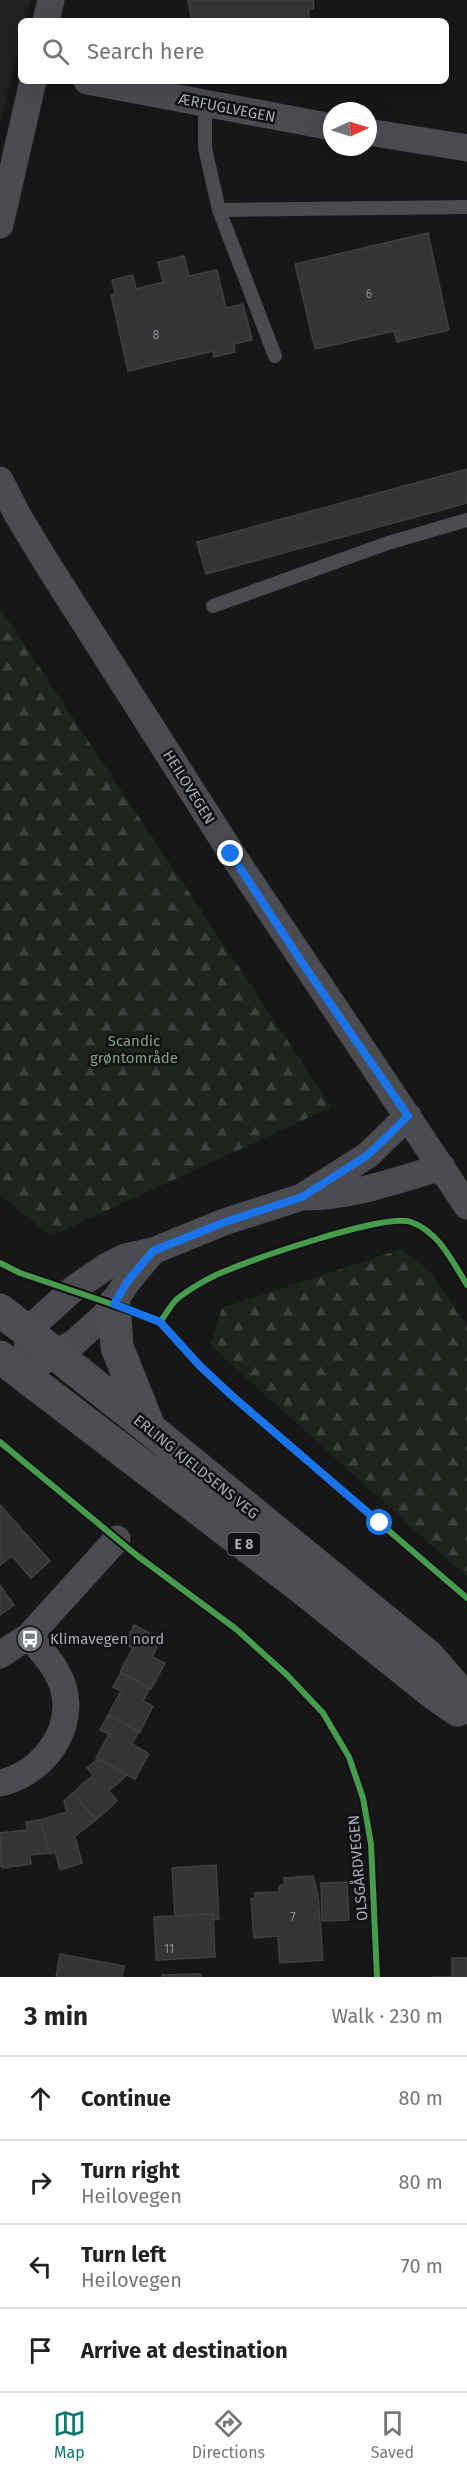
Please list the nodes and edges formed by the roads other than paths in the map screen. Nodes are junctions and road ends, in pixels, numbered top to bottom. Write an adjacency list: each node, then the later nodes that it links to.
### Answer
1 (51, 0): 2 (street)
2 (47, 18)
3 (32, 84): 11 (street)
4 (102, 84): 5 (street, ÆRFUGLVEGEN)
5 (205, 104): 6 (street, ÆRFUGLVEGEN); 10 (lane)
6 (323, 125)
7 (377, 133): 8 (street)
8 (467, 148)
9 (467, 207): 10 (lane)
10 (219, 210): 12 (lane)
11 (0, 225)
12 (274, 356)
13 (0, 480): 16 (street, HEILOVEGEN)
14 (467, 520): 15 (lane)
15 (213, 606)
16 (408, 1116): 17 (street, HEILOVEGEN); 19 (street)
17 (442, 1167): 18 (street, HEILOVEGEN); 19 (street)
18 (463, 1193)
19 (302, 1197): 20 (street)
20 (153, 1251): 21 (street); 23 (street)
21 (114, 1304): 23 (street); 25 (highway, E 8)
22 (0, 1311): 23 (highway, ERLING KJELDSENS VEG / E 8)
23 (42, 1345): 24 (street); 25 (highway, ERLING KJELDSENS VEG / E 8)
24 (10, 1365): 30 (highway, ERLING KJELDSENS VEG / E 8)
25 (150, 1429): 29 (highway, ERLING KJELDSENS VEG / E 8)
26 (117, 1539): 27 (street)
27 (29, 1636): 28 (street); 31 (street)
28 (0, 1655)
29 (467, 1701)
30 (467, 1716)
31 (0, 1783)

